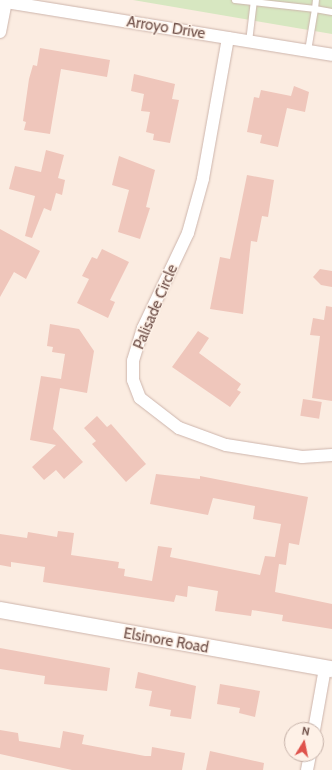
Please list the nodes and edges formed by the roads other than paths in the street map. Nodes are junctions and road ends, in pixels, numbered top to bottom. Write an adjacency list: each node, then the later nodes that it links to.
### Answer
1 (235, 0): 4 (lane)
2 (316, 0): 5 (lane)
3 (3, 1): 7 (street); 8 (street, Arroyo Drive)
4 (254, 2): 5 (lane); 9 (lane)
5 (315, 9): 6 (lane); 10 (lane)
6 (332, 12)
7 (0, 32)
8 (228, 38): 9 (street, Arroyo Drive); 12 (street, Palisade Circle)
9 (248, 42): 10 (street, Arroyo Drive)
10 (308, 51): 11 (street, Arroyo Drive)
11 (332, 55)
12 (332, 455)
13 (0, 610): 14 (street, Elsinore Road)
14 (328, 669): 15 (street)
15 (316, 722)

